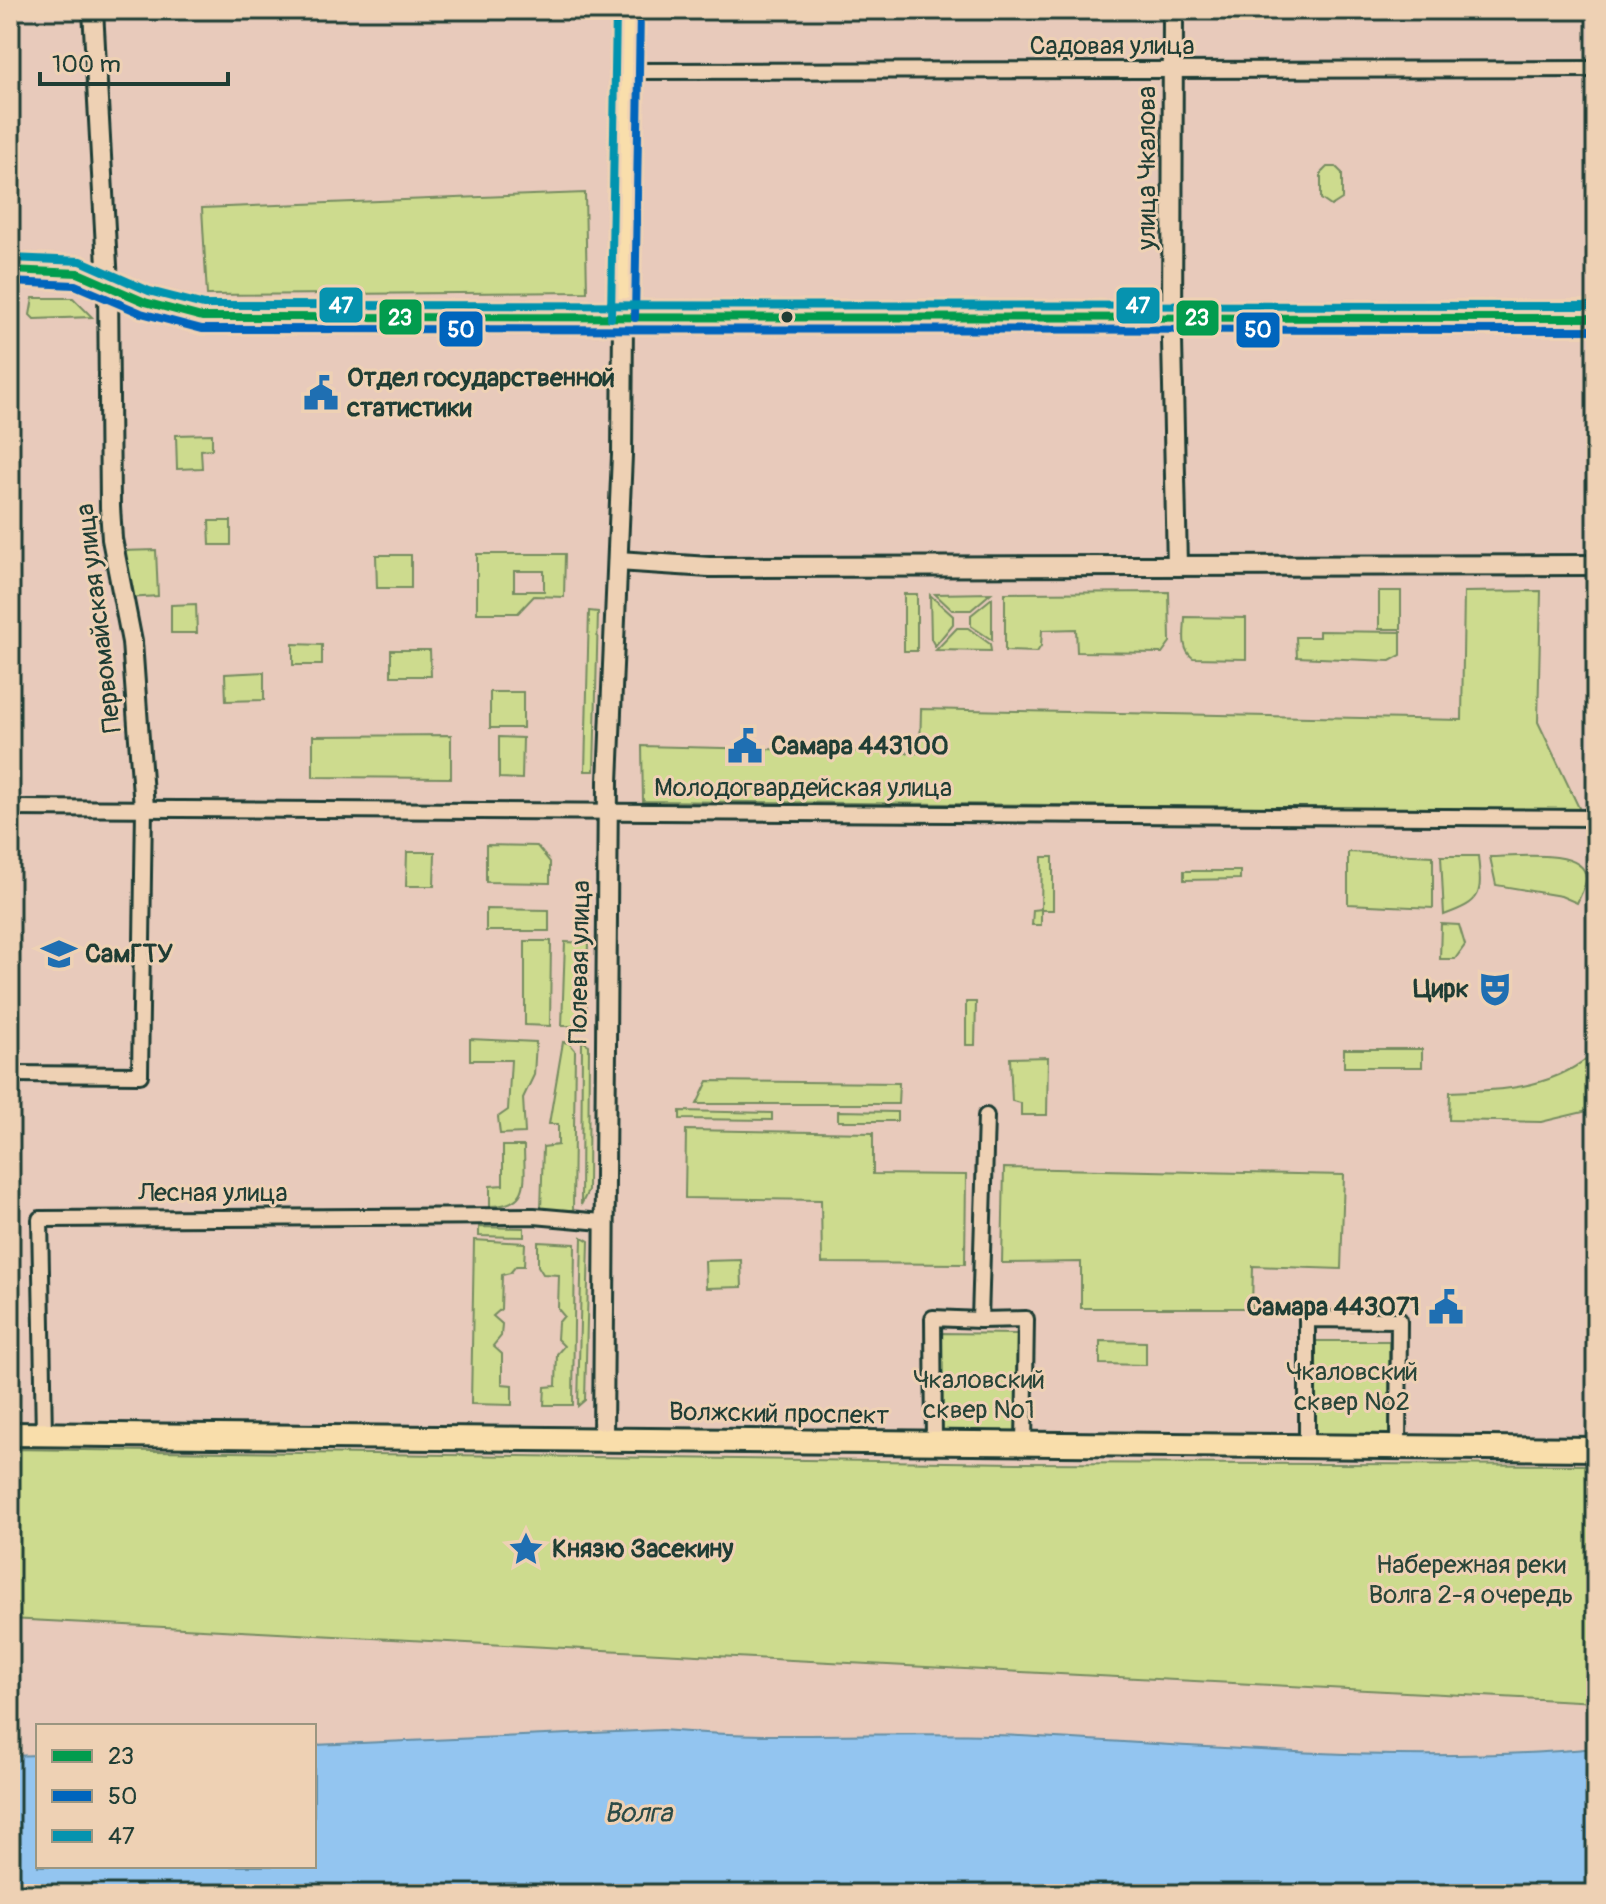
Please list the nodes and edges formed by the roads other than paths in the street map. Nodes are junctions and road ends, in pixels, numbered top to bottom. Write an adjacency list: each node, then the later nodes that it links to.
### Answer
1 (93, 10): 8 (street, Первомайская улица)
2 (628, 10): 6 (main road)
3 (1173, 10): 4 (street, улица Чкалова)
4 (1173, 69): 5 (street, Садовая улица); 6 (street, Садовая улица); 9 (street, улица Чкалова)
5 (1596, 69)
6 (628, 71): 10 (main road)
7 (10, 270): 8 (main road)
8 (108, 284): 10 (main road); 16 (street, Первомайская улица)
9 (1172, 317): 10 (main road); 11 (main road); 14 (street, улица Чкалова)
10 (623, 318): 12 (street, Полевая улица)
11 (1596, 318)
12 (618, 561): 14 (street); 17 (street, Полевая улица)
13 (1596, 565): 14 (street)
14 (1177, 566)
15 (10, 808): 16 (street, Молодогвардейская улица)
16 (144, 808): 17 (street, Молодогвардейская улица); 19 (street, Первомайская улица)
17 (608, 810): 18 (street, Молодогвардейская улица); 21 (street, Полевая улица)
18 (1596, 818)
19 (10, 1074)
20 (986, 1116): 22 (street)
21 (602, 1222): 24 (street, Лесная улица); 25 (street, Полевая улица)
22 (980, 1320): 26 (street); 27 (street)
23 (10, 1434): 24 (main road, Волжский проспект)
24 (44, 1435): 25 (main road, Волжский проспект)
25 (603, 1440): 26 (main road, Волжский проспект)
26 (934, 1443): 27 (main road, Волжский проспект)
27 (1024, 1444): 28 (main road, Волжский проспект)
28 (1307, 1446): 29 (main road, Волжский проспект); 29 (street)
29 (1398, 1448): 30 (main road, Волжский проспект)
30 (1596, 1449)

